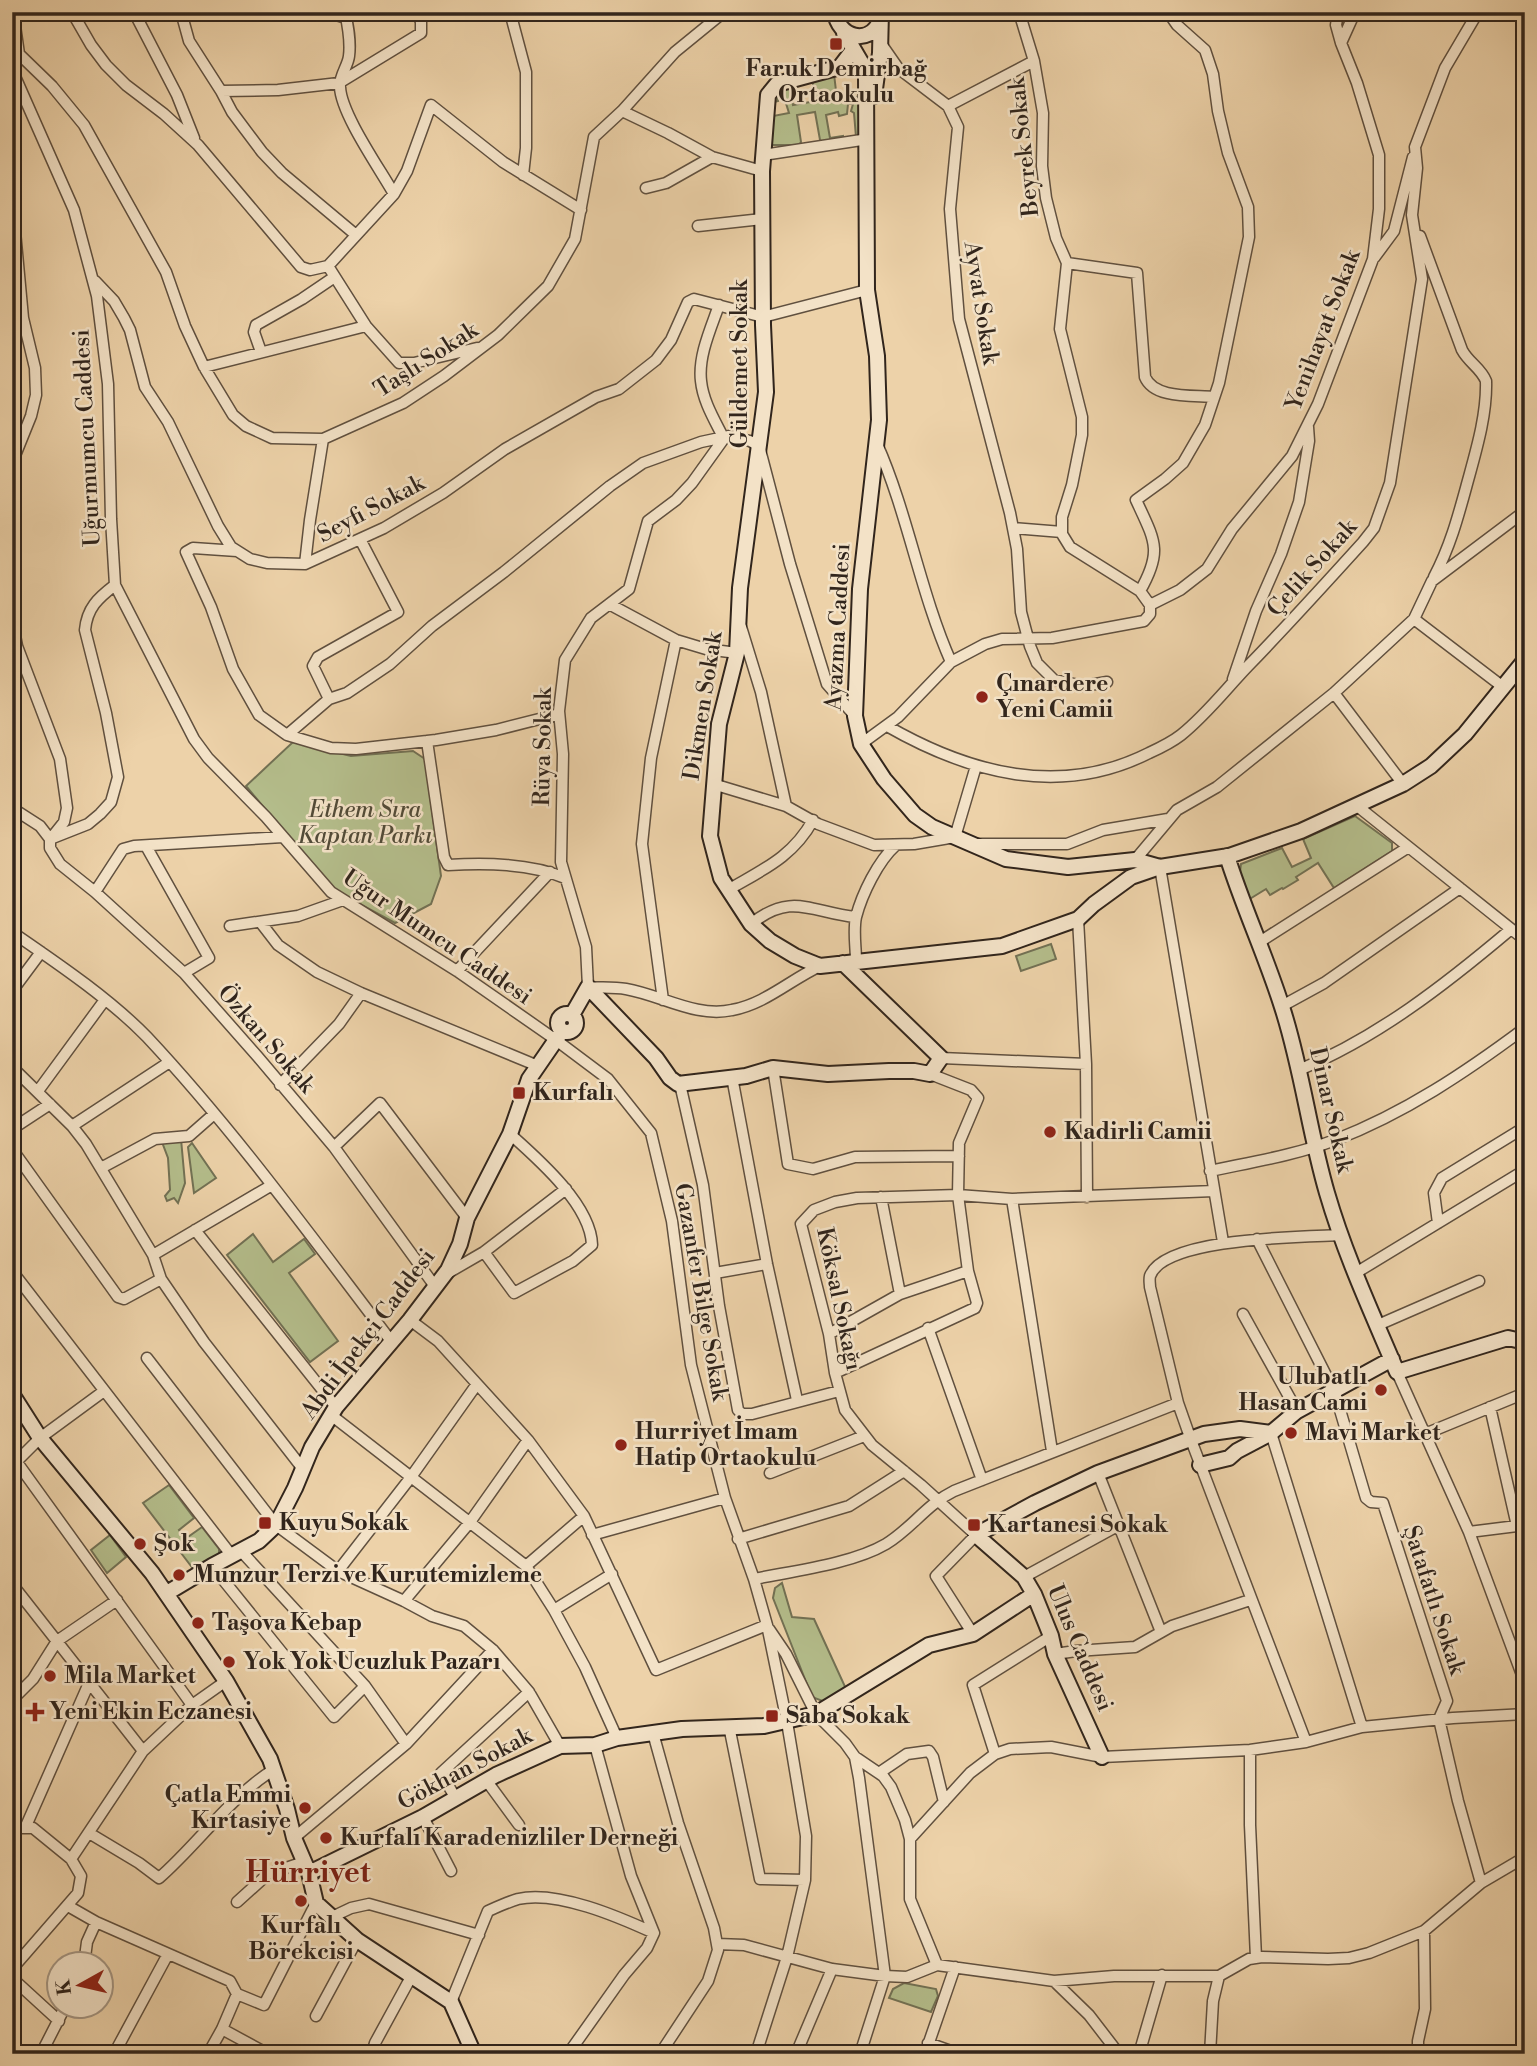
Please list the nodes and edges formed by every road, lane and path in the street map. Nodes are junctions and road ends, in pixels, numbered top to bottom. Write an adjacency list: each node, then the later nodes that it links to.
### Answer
1 (13, 12): 21 (street, Uğurmumcu Caddesi)
2 (72, 12): 29 (street)
3 (134, 12): 29 (street)
4 (181, 12): 25 (street)
5 (327, 12): 15 (street)
6 (415, 12): 24 (street)
7 (510, 12): 34 (street)
8 (724, 12): 27 (street, Taşlı Sokak)
9 (820, 12): 17 (street)
10 (1019, 12): 22 (street, Beyrek Sokak)
11 (1168, 12): 55 (street)
12 (1338, 12): 19 (street, Yenihayat Sokak)
13 (1355, 12): 19 (street)
14 (1478, 12): 30 (street, Çelik Sokak)
15 (345, 15): 24 (street)
16 (881, 16): 17 (street); 18 (street)
17 (839, 23): 20 (street, Ayazma Caddesi)
18 (880, 41): 26 (street); 28 (street)
19 (1341, 43): 43 (street, Yenihayat Sokak)
20 (853, 50): 28 (street, Ayazma Caddesi); 31 (street, Güldemet Sokak)
21 (19, 54): 23 (street, Uğurmumcu Caddesi); 54 (street, Taşlı Sokak)
22 (1034, 61): 26 (street); 44 (street, Beyrek Sokak)
23 (13, 73): 46 (street, Uğurmumcu Caddesi)
24 (339, 83): 25 (street); 36 (street)
25 (221, 91): 42 (street)
26 (948, 106): 63 (street, Ayvat Sokak)
27 (622, 111): 32 (street); 38 (street, Taşlı Sokak)
28 (868, 139): 31 (street); 48 (street, Ayazma Caddesi)
29 (196, 143): 45 (street)
30 (1415, 146): 39 (street, Çelik Sokak); 43 (street)
31 (763, 155): 33 (street, Güldemet Sokak)
32 (712, 157): 33 (street); 35 (street)
33 (762, 171): 40 (street, Güldemet Sokak)
34 (523, 175): 36 (street); 38 (street)
35 (646, 188)
36 (394, 194): 42 (street)
37 (12, 198): 61 (street)
38 (581, 210): 52 (street, Taşlı Sokak)
39 (1412, 215): 68 (street); 82 (street, Çelik Sokak)
40 (762, 219): 41 (street); 50 (street, Güldemet Sokak)
41 (698, 226)
42 (356, 235): 45 (street)
43 (1373, 259): 56 (street, Yenihayat Sokak)
44 (1067, 263): 55 (street); 64 (street, Beyrek Sokak)
45 (328, 266): 47 (street)
46 (92, 278): 66 (street); 69 (street, Uğurmumcu Caddesi)
47 (333, 278): 51 (street); 53 (street)
48 (867, 290): 50 (street); 59 (street, Ayazma Caddesi)
49 (719, 305): 50 (street, Seyfi Sokak); 57 (street); 65 (street, Seyfi Sokak)
50 (763, 317): 60 (street, Güldemet Sokak)
51 (366, 326): 52 (street); 53 (street)
52 (481, 347): 58 (street, Taşlı Sokak)
53 (261, 352): 54 (street)
54 (204, 367): 58 (street, Taşlı Sokak)
55 (1214, 397): 70 (street)
56 (1307, 425): 72 (street, Yenihayat Sokak); 82 (street)
57 (724, 437): 60 (street); 71 (street, Rüya Sokak); 85 (street)
58 (323, 439): 67 (street)
59 (877, 443): 80 (street); 87 (street, Ayazma Caddesi)
60 (760, 446): 75 (street, Dikmen Sokak); 87 (street, Güldemet Sokak)
61 (12, 463)
62 (1525, 511): 68 (street)
63 (1013, 528): 64 (street); 76 (street, Ayvat Sokak)
64 (1062, 532): 70 (street)
65 (360, 539): 67 (street, Seyfi Sokak); 85 (street)
66 (237, 551): 67 (street, Seyfi Sokak); 89 (street)
67 (305, 564)
68 (1432, 581): 73 (street)
69 (115, 585): 100 (street, Uğur Mumcu Caddesi); 101 (street)
70 (1140, 591): 72 (street)
71 (609, 604): 77 (street); 86 (street, Rüya Sokak)
72 (1150, 605): 76 (street, Yenihayat Sokak)
73 (1414, 619): 83 (street); 84 (street)
74 (12, 620): 101 (street)
75 (739, 621): 78 (street, Dikmen Sokak); 96 (street)
76 (1028, 639): 80 (street); 81 (street, Ayvat Sokak)
77 (676, 640): 78 (street); 132 (street)
78 (737, 653): 94 (street, Dikmen Sokak)
79 (1525, 660): 83 (street, Ayazma Caddesi)
80 (951, 662): 88 (street)
81 (1107, 682)
82 (1232, 683): 92 (street, Çelik Sokak)
83 (1503, 687): 93 (street, Ayazma Caddesi)
84 (1334, 692): 93 (street); 98 (street)
85 (329, 699): 89 (street)
86 (559, 714): 90 (street); 110 (street, Rüya Sokak)
87 (855, 716): 91 (street, Ayazma Caddesi)
88 (887, 726): 91 (street); 92 (street, Çelik Sokak)
89 (287, 735): 90 (street)
90 (428, 741): 109 (street)
91 (861, 744): 102 (street, Ayazma Caddesi)
92 (976, 766): 102 (street)
93 (1403, 784): 95 (street, Ayazma Caddesi)
94 (713, 785): 96 (street); 112 (street, Dikmen Sokak)
95 (1356, 805): 105 (street); 106 (street, Ayazma Caddesi)
96 (786, 806): 99 (street)
97 (12, 808): 101 (street, Özkan Sokak)
98 (1168, 819): 102 (street); 107 (street)
99 (813, 820): 103 (street); 112 (street)
100 (283, 837): 104 (street); 114 (street, Uğur Mumcu Caddesi)
101 (50, 839): 113 (street, Özkan Sokak)
102 (962, 840): 103 (street); 107 (street, Ayazma Caddesi)
103 (896, 845): 115 (street)
104 (146, 846): 113 (street); 128 (street)
105 (1407, 848): 111 (street); 123 (street)
106 (1227, 856): 108 (street, Ayazma Caddesi); 123 (street, Dinar Sokak)
107 (1135, 860): 108 (street, Ayazma Caddesi)
108 (1160, 867): 116 (street); 161 (street)
109 (550, 872): 110 (street); 127 (street)
110 (565, 878): 129 (street, Rüya Sokak)
111 (1460, 888): 120 (street); 134 (street)
112 (727, 890): 118 (street, Dikmen Sokak)
113 (95, 892): 128 (street, Özkan Sokak)
114 (343, 900): 117 (street); 127 (street, Uğur Mumcu Caddesi)
115 (856, 917): 118 (street); 125 (street)
116 (1078, 919): 125 (street); 139 (street)
117 (261, 923): 119 (street); 131 (street)
118 (751, 924): 126 (street, Dikmen Sokak)
119 (230, 926)
120 (1510, 930): 122 (street); 143 (street)
121 (12, 932): 124 (street)
122 (1525, 940)
123 (1258, 943): 134 (street, Dinar Sokak)
124 (41, 952): 130 (street); 133 (street)
125 (849, 962): 126 (street); 137 (street)
126 (820, 966): 132 (street)
127 (457, 971): 136 (street, Uğur Mumcu Caddesi)
128 (184, 972): 147 (street, Özkan Sokak)
129 (588, 987): 132 (street); 136 (street, Abdi İpekçi Caddesi); 146 (street)
130 (12, 990)
131 (361, 993): 140 (street); 147 (street)
132 (663, 999)
133 (104, 1001): 138 (street); 148 (street)
134 (1282, 1006): 143 (street, Dinar Sokak)
135 (1525, 1028): 155 (street)
136 (559, 1035): 140 (street, Abdi İpekçi Caddesi); 222 (street, Gazanfer Bilge Sokak)
137 (941, 1058): 139 (street); 144 (street)
138 (168, 1063): 150 (street); 151 (street)
139 (1086, 1064): 167 (street)
140 (538, 1066): 154 (street, Abdi İpekçi Caddesi)
141 (12, 1067): 148 (street)
142 (773, 1068): 144 (street); 145 (street); 158 (street)
143 (1299, 1070): 155 (street, Dinar Sokak)
144 (930, 1074): 158 (street)
145 (732, 1077): 146 (street); 177 (street)
146 (680, 1084): 180 (street)
147 (281, 1085): 156 (street, Özkan Sokak)
148 (38, 1091): 149 (street)
149 (50, 1104): 151 (street); 153 (street)
150 (214, 1114): 159 (street); 162 (street)
151 (72, 1126): 159 (street)
152 (1525, 1127): 170 (street)
153 (12, 1129)
154 (510, 1134): 163 (street); 169 (street, Abdi İpekçi Caddesi)
155 (1316, 1146): 161 (street); 172 (street, Dinar Sokak)
156 (334, 1147): 169 (street); 183 (street, Özkan Sokak)
157 (12, 1149): 182 (street)
158 (959, 1156): 165 (street)
159 (101, 1168): 176 (street)
160 (1525, 1170): 170 (street)
161 (1210, 1171): 164 (street)
162 (272, 1185): 171 (street); 191 (street)
163 (566, 1189): 175 (street); 175 (street)
164 (1214, 1191): 167 (street, Köksal Sokağı); 174 (street)
165 (958, 1195): 166 (street, Köksal Sokağı); 168 (street, Köksal Sokağı); 179 (street)
166 (881, 1197): 185 (street); 190 (street, Köksal Sokağı)
167 (1087, 1197): 168 (street, Köksal Sokağı)
168 (1012, 1199): 213 (street)
169 (467, 1217): 183 (street, Abdi İpekçi Caddesi)
170 (1438, 1223): 181 (street)
171 (195, 1230): 176 (street); 205 (street)
172 (1341, 1235): 173 (street); 181 (street, Dinar Sokak)
173 (1257, 1239): 174 (street); 199 (street)
174 (1223, 1242): 203 (street)
175 (484, 1252): 183 (street)
176 (153, 1255): 182 (street)
177 (767, 1264): 180 (street); 202 (street)
178 (12, 1271): 197 (street)
179 (968, 1271): 185 (street); 189 (street)
180 (715, 1273): 202 (street)
181 (1354, 1274): 188 (street, Dinar Sokak)
182 (161, 1279): 216 (street)
183 (438, 1280): 187 (street, Abdi İpekçi Caddesi)
184 (1479, 1281): 188 (street)
185 (900, 1294): 190 (street)
186 (1244, 1314): 206 (street)
187 (410, 1320): 191 (street, Abdi İpekçi Caddesi); 196 (street)
188 (1378, 1325): 194 (street, Dinar Sokak)
189 (928, 1328): 195 (street); 221 (street)
190 (829, 1334): 195 (street, Köksal Sokağı)
191 (391, 1341): 205 (street, Abdi İpekçi Caddesi)
192 (1525, 1342): 194 (street)
193 (147, 1358): 226 (street)
194 (1394, 1366): 199 (street); 208 (street)
195 (835, 1373): 198 (street, Köksal Sokağı)
196 (477, 1384): 211 (street); 220 (street)
197 (104, 1391): 210 (street); 233 (street)
198 (839, 1391): 202 (street); 209 (street, Köksal Sokağı)
199 (1335, 1392): 206 (street); 263 (street, Şatafatlı Sokak)
200 (1525, 1393): 204 (street)
201 (12, 1394): 210 (street)
202 (797, 1400)
203 (1178, 1403): 212 (street); 213 (street)
204 (1490, 1407): 208 (street); 228 (street)
205 (333, 1411): 216 (street, Abdi İpekçi Caddesi); 220 (street)
206 (1297, 1411): 207 (street)
207 (1271, 1433): 212 (street); 215 (street); 266 (street)
208 (1425, 1434): 229 (street)
209 (864, 1436): 217 (street, Köksal Sokağı); 218 (street)
210 (40, 1438): 214 (street); 241 (street)
211 (528, 1440): 224 (street); 225 (street)
212 (1191, 1440): 215 (street); 219 (street)
213 (1052, 1451): 221 (street)
214 (14, 1463): 243 (street)
215 (1200, 1465): 244 (street)
216 (303, 1469): 226 (street, Abdi İpekçi Caddesi)
217 (904, 1471): 223 (street, Köksal Sokağı); 232 (street)
218 (769, 1473)
219 (1098, 1473): 227 (street); 231 (street)
220 (411, 1477): 225 (street); 236 (street)
221 (982, 1480): 223 (street)
222 (725, 1498): 230 (street); 232 (street, Gazanfer Bilge Sokak)
223 (937, 1499): 231 (street, Köksal Sokağı); 239 (street)
224 (584, 1516): 230 (street); 235 (street)
225 (470, 1522): 235 (street); 245 (street)
226 (276, 1525): 233 (street, Abdi İpekçi Caddesi); 236 (street)
227 (1119, 1525): 238 (street); 248 (street)
228 (1521, 1525): 229 (street)
229 (1469, 1532): 256 (street)
230 (592, 1535): 237 (street)
231 (976, 1535): 238 (street, Ulus Caddesi); 249 (street)
232 (738, 1539): 239 (street, Gazanfer Bilge Sokak)
233 (237, 1554): 234 (street, Abdi İpekçi Caddesi); 257 (street)
234 (212, 1566): 241 (street, Abdi İpekçi Caddesi); 257 (street)
235 (526, 1566): 246 (street)
236 (338, 1571): 245 (street)
237 (612, 1574): 246 (street); 247 (street)
238 (1024, 1577): 242 (street, Ulus Caddesi)
239 (754, 1579): 247 (street, Gazanfer Bilge Sokak)
240 (12, 1584): 251 (street)
241 (167, 1593): 254 (street)
242 (1034, 1594): 249 (street, Gökhan Sokak); 250 (street, Ulus Caddesi)
243 (117, 1600): 251 (street); 260 (street)
244 (1250, 1600): 248 (street); 269 (street)
245 (404, 1601): 252 (street)
246 (554, 1610): 268 (street)
247 (767, 1625): 261 (street); 264 (street)
248 (1161, 1632): 253 (street)
249 (972, 1634): 261 (street, Gökhan Sokak)
250 (1051, 1636): 253 (street, Ulus Caddesi); 275 (street)
251 (57, 1641): 255 (street); 259 (street)
252 (493, 1650): 258 (street); 270 (street)
253 (1055, 1654): 276 (street, Ulus Caddesi)
254 (226, 1681): 260 (street); 278 (street)
255 (89, 1683): 274 (street); 285 (street)
256 (1525, 1683)
257 (365, 1686): 270 (street)
258 (530, 1692): 272 (street); 281 (street)
259 (12, 1700)
260 (192, 1704): 274 (street)
261 (816, 1714): 264 (street, Gökhan Sokak); 277 (street)
262 (1525, 1714): 263 (street)
263 (1438, 1719): 266 (street); 295 (street, Şatafatlı Sokak)
264 (787, 1722): 265 (street, Gökhan Sokak); 294 (street)
265 (729, 1726): 267 (street, Gökhan Sokak); 294 (street)
266 (1362, 1727): 269 (street)
267 (653, 1734): 268 (street, Gökhan Sokak); 305 (street)
268 (617, 1738): 271 (street, Gökhan Sokak)
269 (1306, 1742): 273 (street)
270 (407, 1744): 288 (street)
271 (596, 1745): 272 (street, Gökhan Sokak); 302 (street)
272 (560, 1746): 280 (street, Gökhan Sokak)
273 (1250, 1750): 276 (street); 309 (street)
274 (143, 1752): 287 (street)
275 (995, 1754): 276 (street); 282 (street)
276 (1102, 1756)
277 (855, 1757): 279 (street); 315 (street)
278 (273, 1770): 287 (street); 288 (street)
279 (879, 1773): 282 (street); 289 (street)
280 (486, 1780): 281 (street, Gökhan Sokak); 284 (street)
281 (455, 1797): 283 (street, Gökhan Sokak)
282 (944, 1802): 289 (street)
283 (423, 1817): 292 (street, Gökhan Sokak); 293 (street)
284 (519, 1825)
285 (26, 1826): 286 (street); 291 (street)
286 (12, 1828)
287 (89, 1833): 291 (street)
288 (294, 1838): 292 (street)
289 (910, 1839): 310 (street)
290 (1525, 1857): 295 (street)
291 (71, 1859): 298 (street)
292 (306, 1867): 296 (street); 297 (street)
293 (451, 1871)
294 (805, 1880): 308 (street)
295 (1481, 1883): 301 (street)
296 (237, 1902)
297 (316, 1903): 299 (street); 320 (street)
298 (68, 1906): 300 (street); 312 (street)
299 (332, 1917): 303 (street); 304 (street)
300 (96, 1922): 306 (street); 307 (street)
301 (1424, 1931): 309 (street); 343 (street)
302 (654, 1933): 303 (street); 333 (street)
303 (479, 1935): 321 (street)
304 (357, 1940): 317 (street); 323 (street)
305 (717, 1944): 308 (street); 334 (street)
306 (86, 1951)
307 (168, 1954): 320 (street); 328 (street)
308 (787, 1957): 313 (street); 335 (street)
309 (1256, 1958): 316 (street)
310 (937, 1965): 311 (street); 315 (street)
311 (955, 1967): 319 (street); 326 (street)
312 (12, 1969)
313 (832, 1969): 315 (street); 336 (street)
314 (1162, 1975): 316 (street); 319 (street); 341 (street)
315 (885, 1976): 337 (street)
316 (1219, 1976): 342 (street)
317 (411, 1977): 321 (street); 331 (street)
318 (12, 1978): 322 (street)
319 (1054, 1981): 340 (street)
320 (237, 1994): 325 (street)
321 (451, 2002): 332 (street)
322 (46, 2010)
323 (316, 2017)
324 (58, 2021): 327 (street)
325 (222, 2029): 329 (street); 330 (street)
326 (928, 2043): 338 (street); 339 (street)
327 (41, 2054)
328 (114, 2054)
329 (208, 2054)
330 (268, 2054)
331 (372, 2054)
332 (474, 2054)
333 (568, 2054)
334 (660, 2054)
335 (756, 2054)
336 (796, 2054)
337 (860, 2054)
338 (925, 2054)
339 (959, 2054)
340 (1119, 2054)
341 (1139, 2054)
342 (1210, 2054)
343 (1418, 2054)

